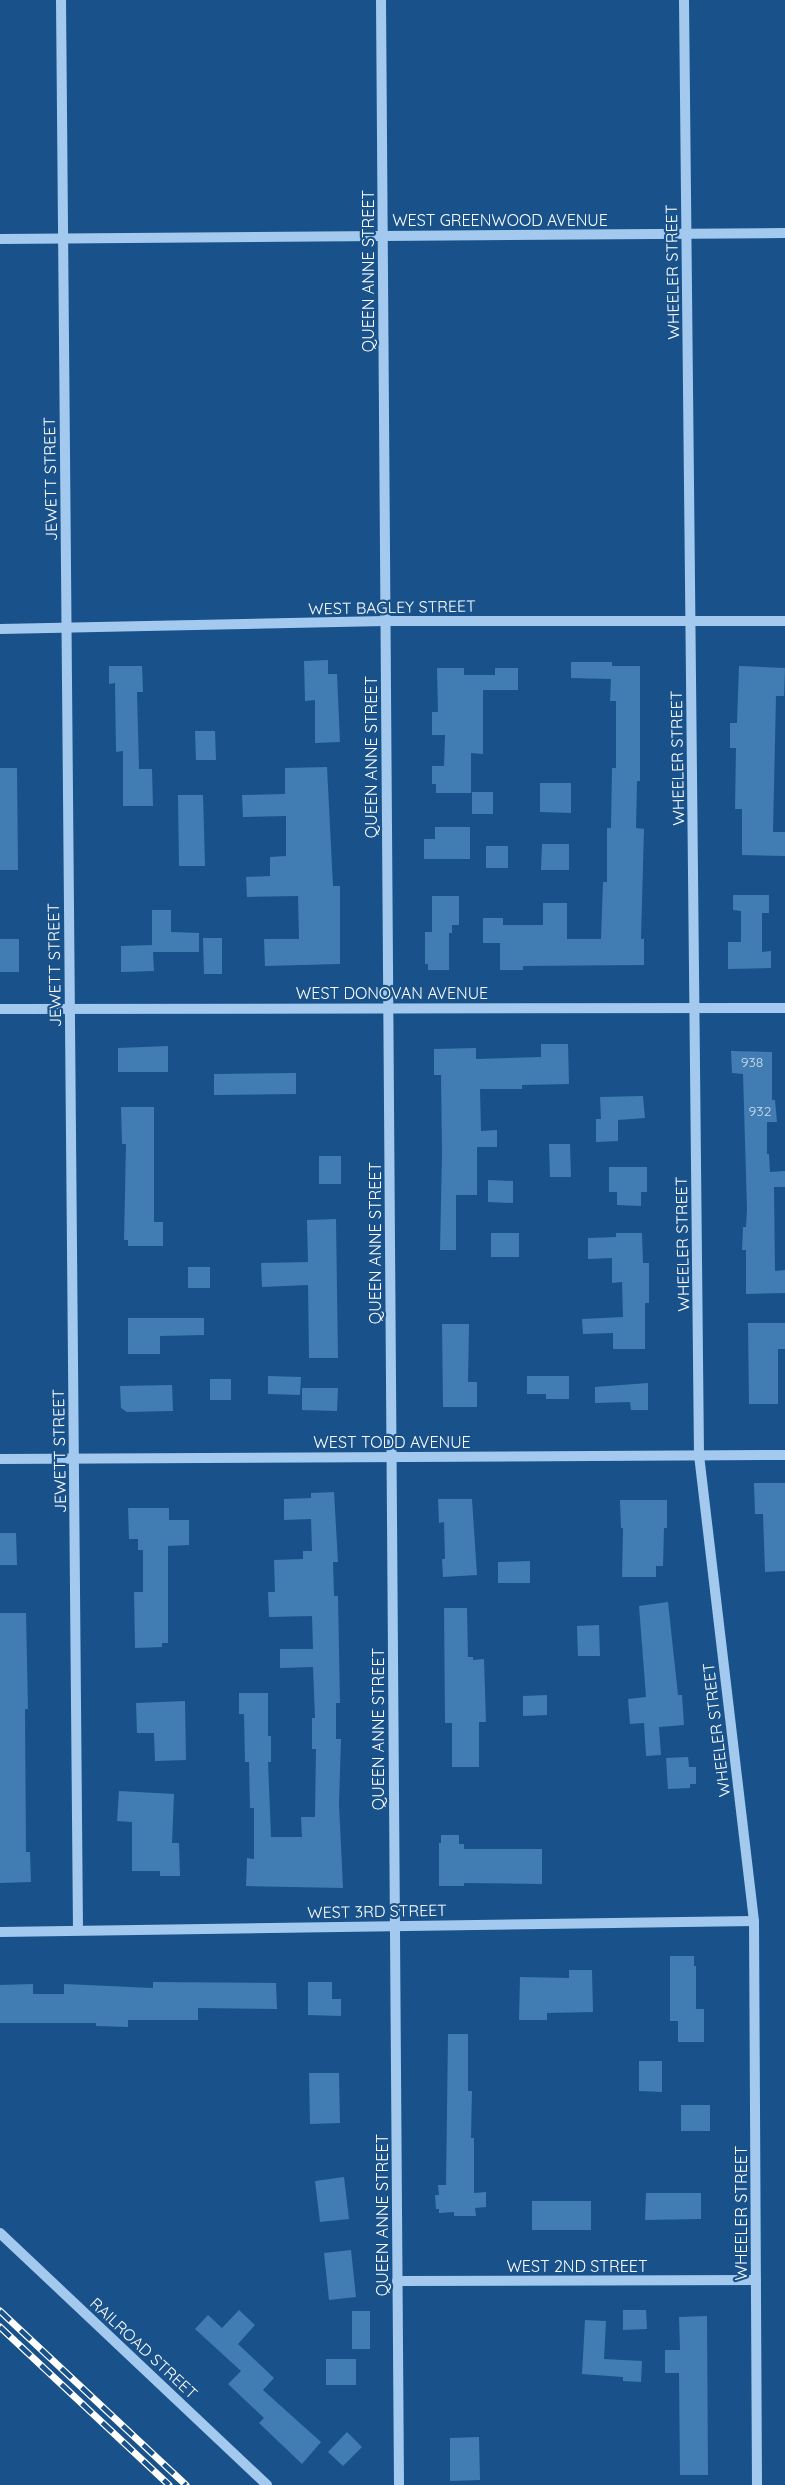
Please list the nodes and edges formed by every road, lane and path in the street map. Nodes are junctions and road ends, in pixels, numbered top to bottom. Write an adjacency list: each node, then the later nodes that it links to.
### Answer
1 (61, 0): 7 (street, JEWETT STREET)
2 (381, 0): 6 (street, QUEEN ANNE STREET)
3 (684, 0): 5 (street, WHEELER STREET)
4 (785, 233): 5 (street, WEST GREENWOOD AVENUE)
5 (687, 234): 6 (street, WEST GREENWOOD AVENUE); 9 (street, WHEELER STREET)
6 (382, 236): 7 (street, WEST GREENWOOD AVENUE); 10 (street, QUEEN ANNE STREET)
7 (63, 238): 8 (street, WEST GREENWOOD AVENUE); 13 (street, JEWETT STREET)
8 (0, 239)
9 (691, 620): 10 (street, WEST BAGLEY STREET); 11 (street, WEST BAGLEY STREET); 15 (street, WHEELER STREET)
10 (385, 621): 13 (street, WEST BAGLEY STREET); 14 (street, QUEEN ANNE STREET)
11 (785, 621)
12 (0, 629): 13 (street, WEST BAGLEY STREET)
13 (67, 629): 18 (street, JEWETT STREET)
14 (388, 1008): 15 (street, WEST DONOVAN AVENUE); 18 (street, WEST DONOVAN AVENUE); 21 (street, QUEEN ANNE STREET)
15 (695, 1008): 16 (street, WEST DONOVAN AVENUE); 19 (street, WHEELER STREET)
16 (785, 1008)
17 (0, 1009): 18 (street, WEST DONOVAN AVENUE)
18 (70, 1009): 23 (street, JEWETT STREET)
19 (699, 1455): 20 (street, WEST TODD AVENUE); 21 (street, WEST TODD AVENUE); 24 (street, WHEELER STREET)
20 (785, 1455)
21 (392, 1457): 23 (street, WEST TODD AVENUE); 25 (street, QUEEN ANNE STREET)
22 (0, 1459): 23 (street, WEST TODD AVENUE)
23 (74, 1459): 26 (street, JEWETT STREET)
24 (754, 1921): 25 (street, WEST 3RD STREET); 29 (street, WHEELER STREET)
25 (395, 1926): 26 (street, WEST 3RD STREET); 30 (street, QUEEN ANNE STREET)
26 (78, 1930): 27 (street, WEST 3RD STREET)
27 (0, 1932)
28 (0, 2233): 31 (street, RAILROAD STREET)
29 (756, 2280): 30 (street, WEST 2ND STREET); 33 (street, WHEELER STREET)
30 (397, 2281): 32 (street, QUEEN ANNE STREET)
31 (267, 2485)
32 (399, 2485)
33 (757, 2485)

